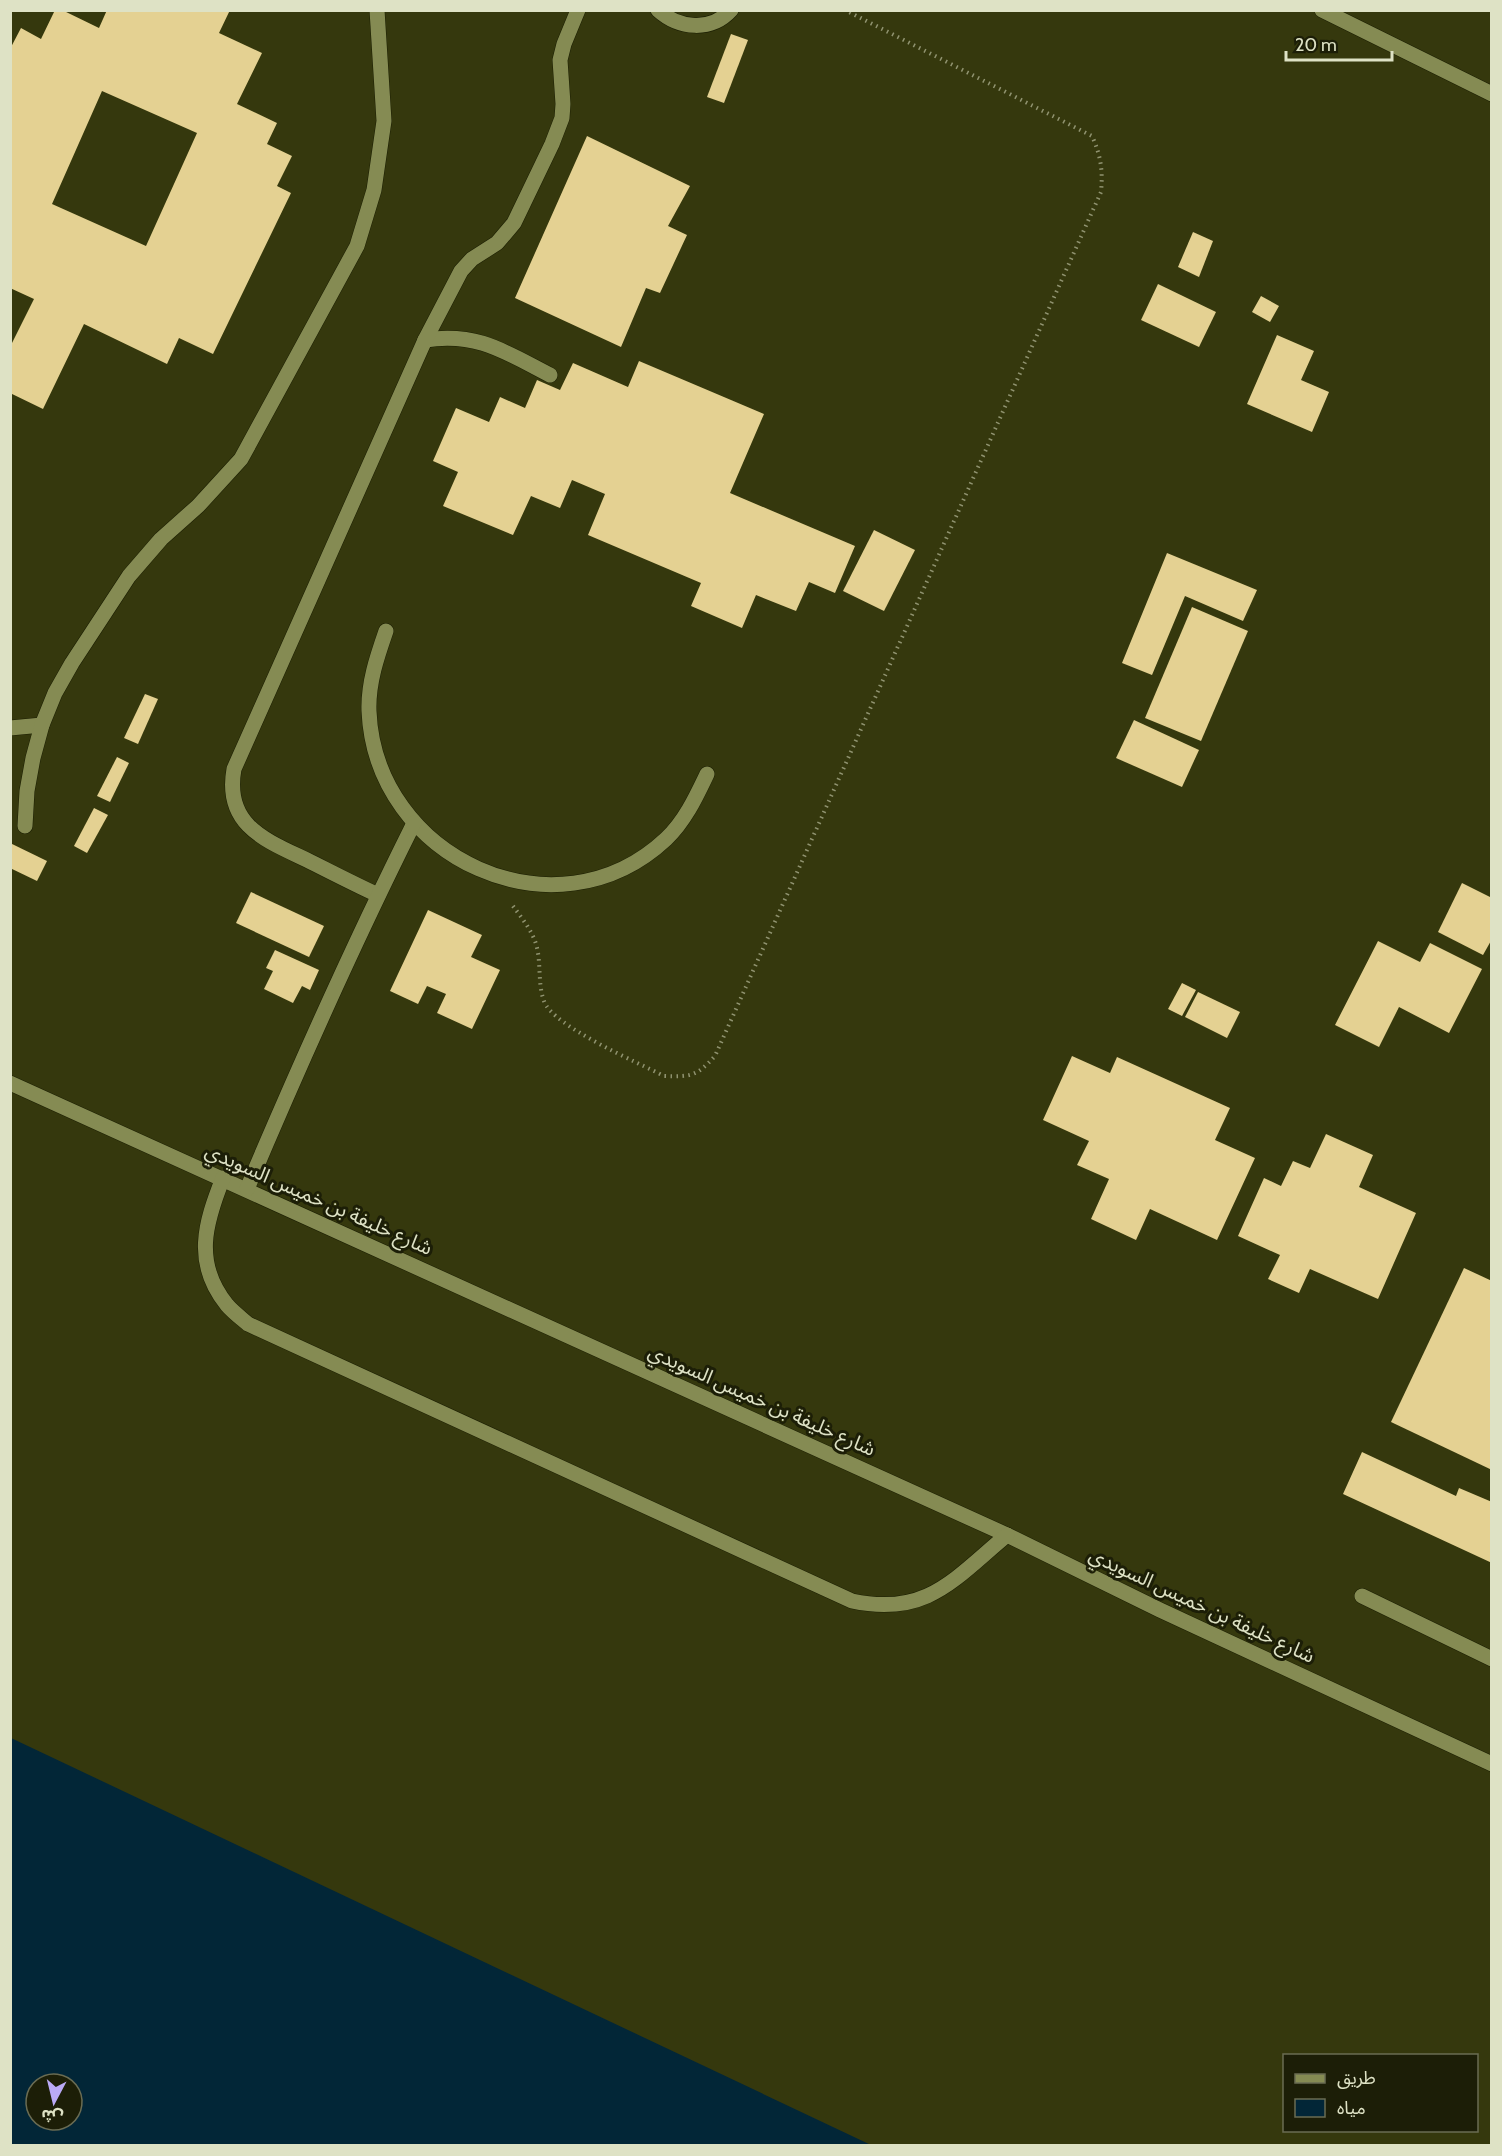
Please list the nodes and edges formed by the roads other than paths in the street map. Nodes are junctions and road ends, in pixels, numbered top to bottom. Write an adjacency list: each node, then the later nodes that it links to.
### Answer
1 (377, 10): 10 (street)
2 (578, 10): 7 (street)
3 (658, 10): 4 (street)
4 (731, 10)
5 (1322, 10): 6 (street)
6 (1491, 94)
7 (425, 340): 8 (street); 15 (street)
8 (550, 375)
9 (386, 631): 13 (street)
10 (42, 725): 11 (street); 14 (street)
11 (10, 728)
12 (707, 774): 13 (street)
13 (414, 823): 15 (street)
14 (25, 826)
15 (378, 895): 18 (street)
16 (10, 1083): 17 (street, شارع خليفة بن خميس السويدي)
17 (223, 1178): 18 (street, شارع خليفة بن خميس السويدي); 19 (street)
18 (247, 1189): 19 (street, شارع خليفة بن خميس السويدي)
19 (1007, 1535): 22 (street, شارع خليفة بن خميس السويدي)
20 (1362, 1596): 21 (street)
21 (1491, 1659)
22 (1491, 1764)

